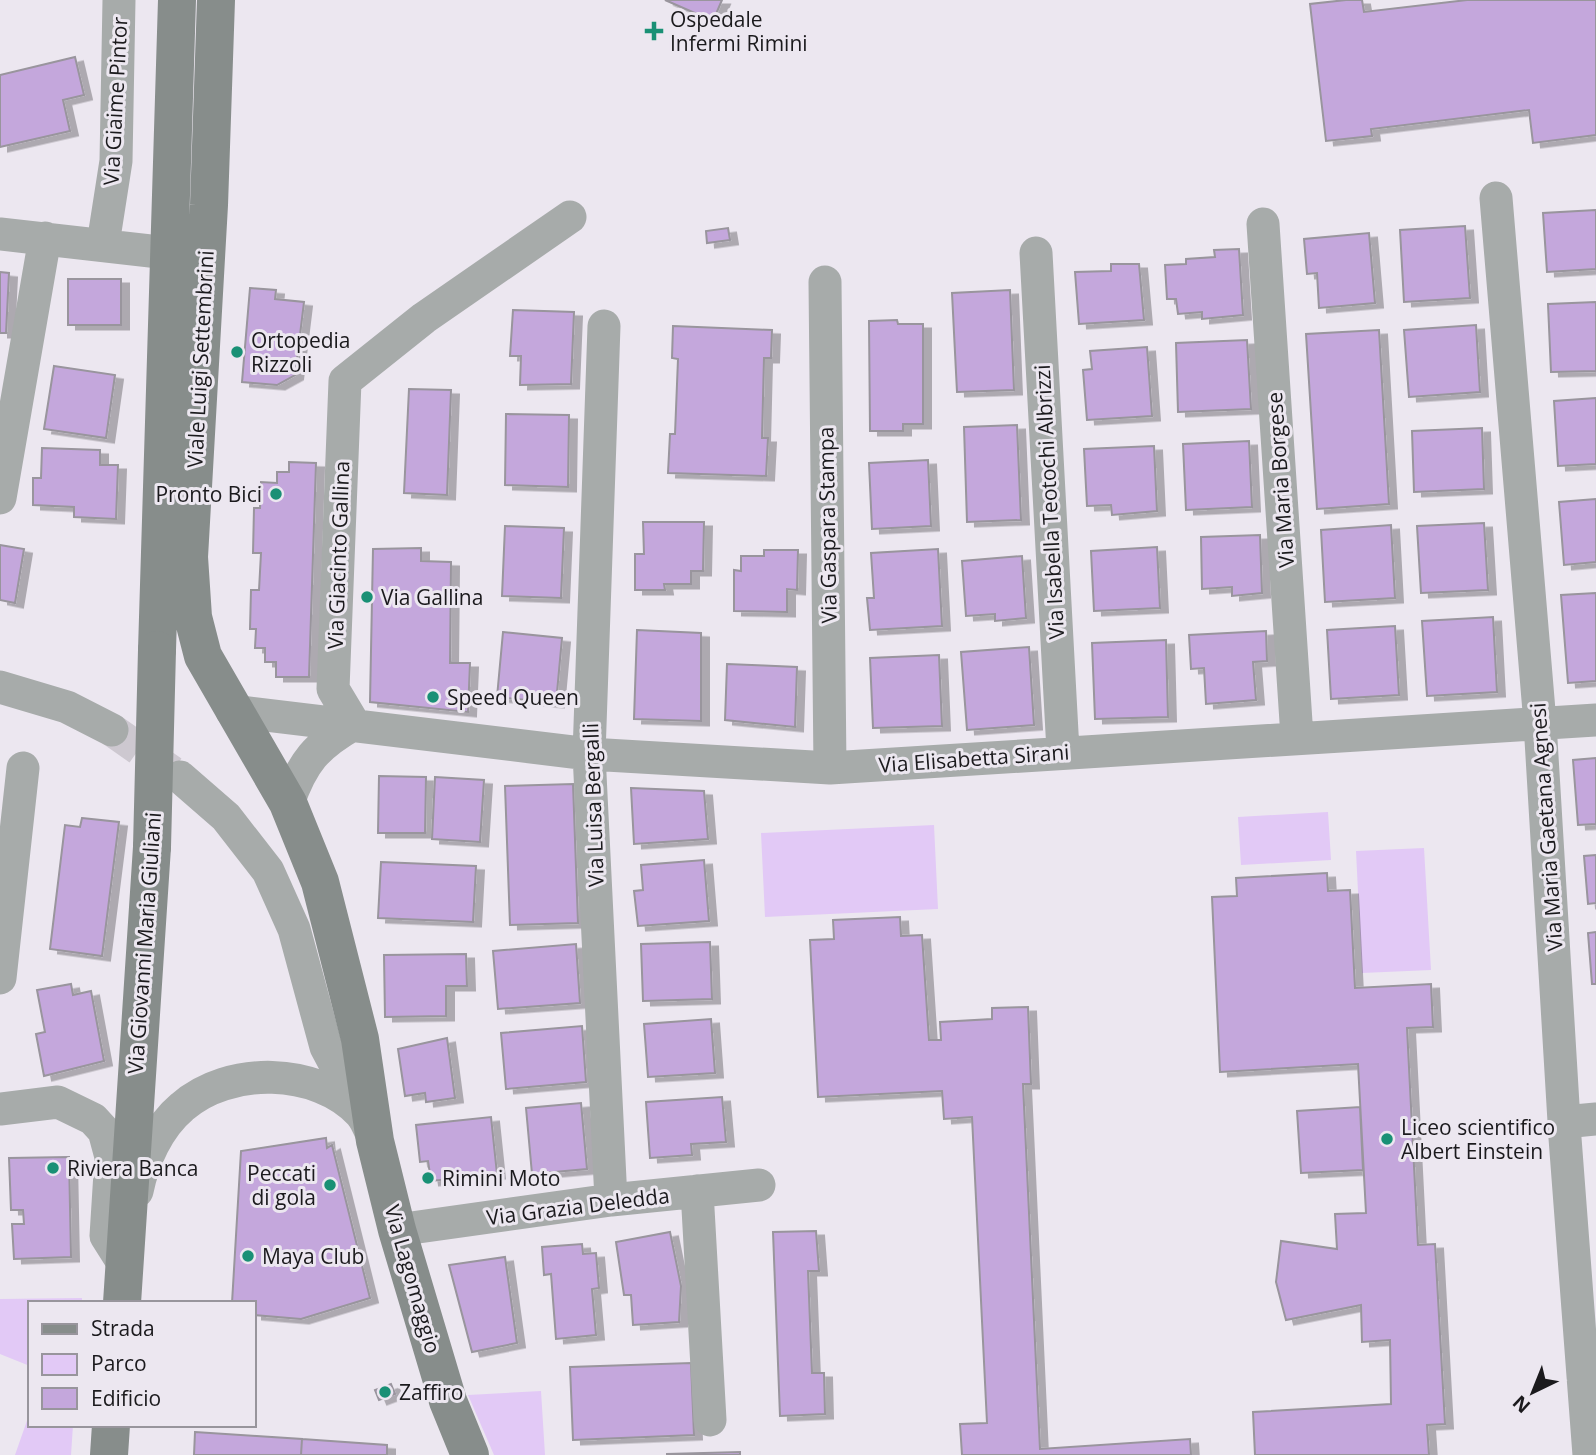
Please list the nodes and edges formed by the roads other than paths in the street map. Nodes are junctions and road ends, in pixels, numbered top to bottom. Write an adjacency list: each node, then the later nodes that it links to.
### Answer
1 (119, 0): 9 (street, Via Giaime Pintor)
2 (177, 0): 10 (main road, Viale Luigi Settembrini)
3 (216, 0): 17 (main road, Viale Luigi Settembrini)
4 (1496, 198): 19 (street, Via Maria Gaetana Agnesi)
5 (570, 217): 20 (street, Via Giacinto Gallina)
6 (1263, 224): 22 (street, Via Maria Borgese)
7 (0, 234): 8 (street)
8 (45, 238): 9 (street); 14 (street)
9 (103, 244): 10 (street)
10 (169, 253): 15 (main road, Viale Luigi Settembrini)
11 (1036, 253): 23 (street, Via Isabella Teotochi Albrizzi)
12 (825, 282): 26 (street, Via Gaspara Stampa)
13 (604, 326): 24 (street, Via Luisa Bergalli)
14 (0, 498)
15 (160, 584): 37 (main road, Via Giovanni Maria Giuliani, bridge)
16 (0, 687): 21 (street)
17 (232, 710): 20 (street, Via Elisabetta Sirani); 28 (main road, Viale Luigi Settembrini)
18 (1596, 720): 19 (street, Via Elisabetta Sirani)
19 (1540, 723): 22 (street, Via Elisabetta Sirani); 31 (street, Via Maria Gaetana Agnesi)
20 (354, 724): 24 (street, Via Elisabetta Sirani); 28 (street)
21 (112, 730)
22 (1297, 737): 23 (street, Via Elisabetta Sirani)
23 (1063, 751): 26 (street, Via Elisabetta Sirani)
24 (589, 754): 26 (street, Via Elisabetta Sirani); 35 (street, Via Luisa Bergalli)
25 (23, 768): 29 (street)
26 (830, 768)
27 (180, 777): 32 (street)
28 (288, 803): 32 (main road, Via Lagomaggio)
29 (0, 978)
30 (0, 1109): 37 (street)
31 (1580, 1120): 40 (street, Via Maria Gaetana Agnesi)
32 (368, 1128): 36 (main road, Via Lagomaggio); 37 (street)
33 (758, 1185): 34 (street, Via Grazia Deledda)
34 (697, 1191): 35 (street, Via Grazia Deledda); 38 (street)
35 (611, 1200): 36 (street, Via Grazia Deledda)
36 (397, 1230): 42 (main road, Via Lagomaggio)
37 (123, 1284)
38 (710, 1420)
39 (111, 1427): 41 (main road)
40 (1587, 1450)
41 (109, 1455)
42 (470, 1455)

